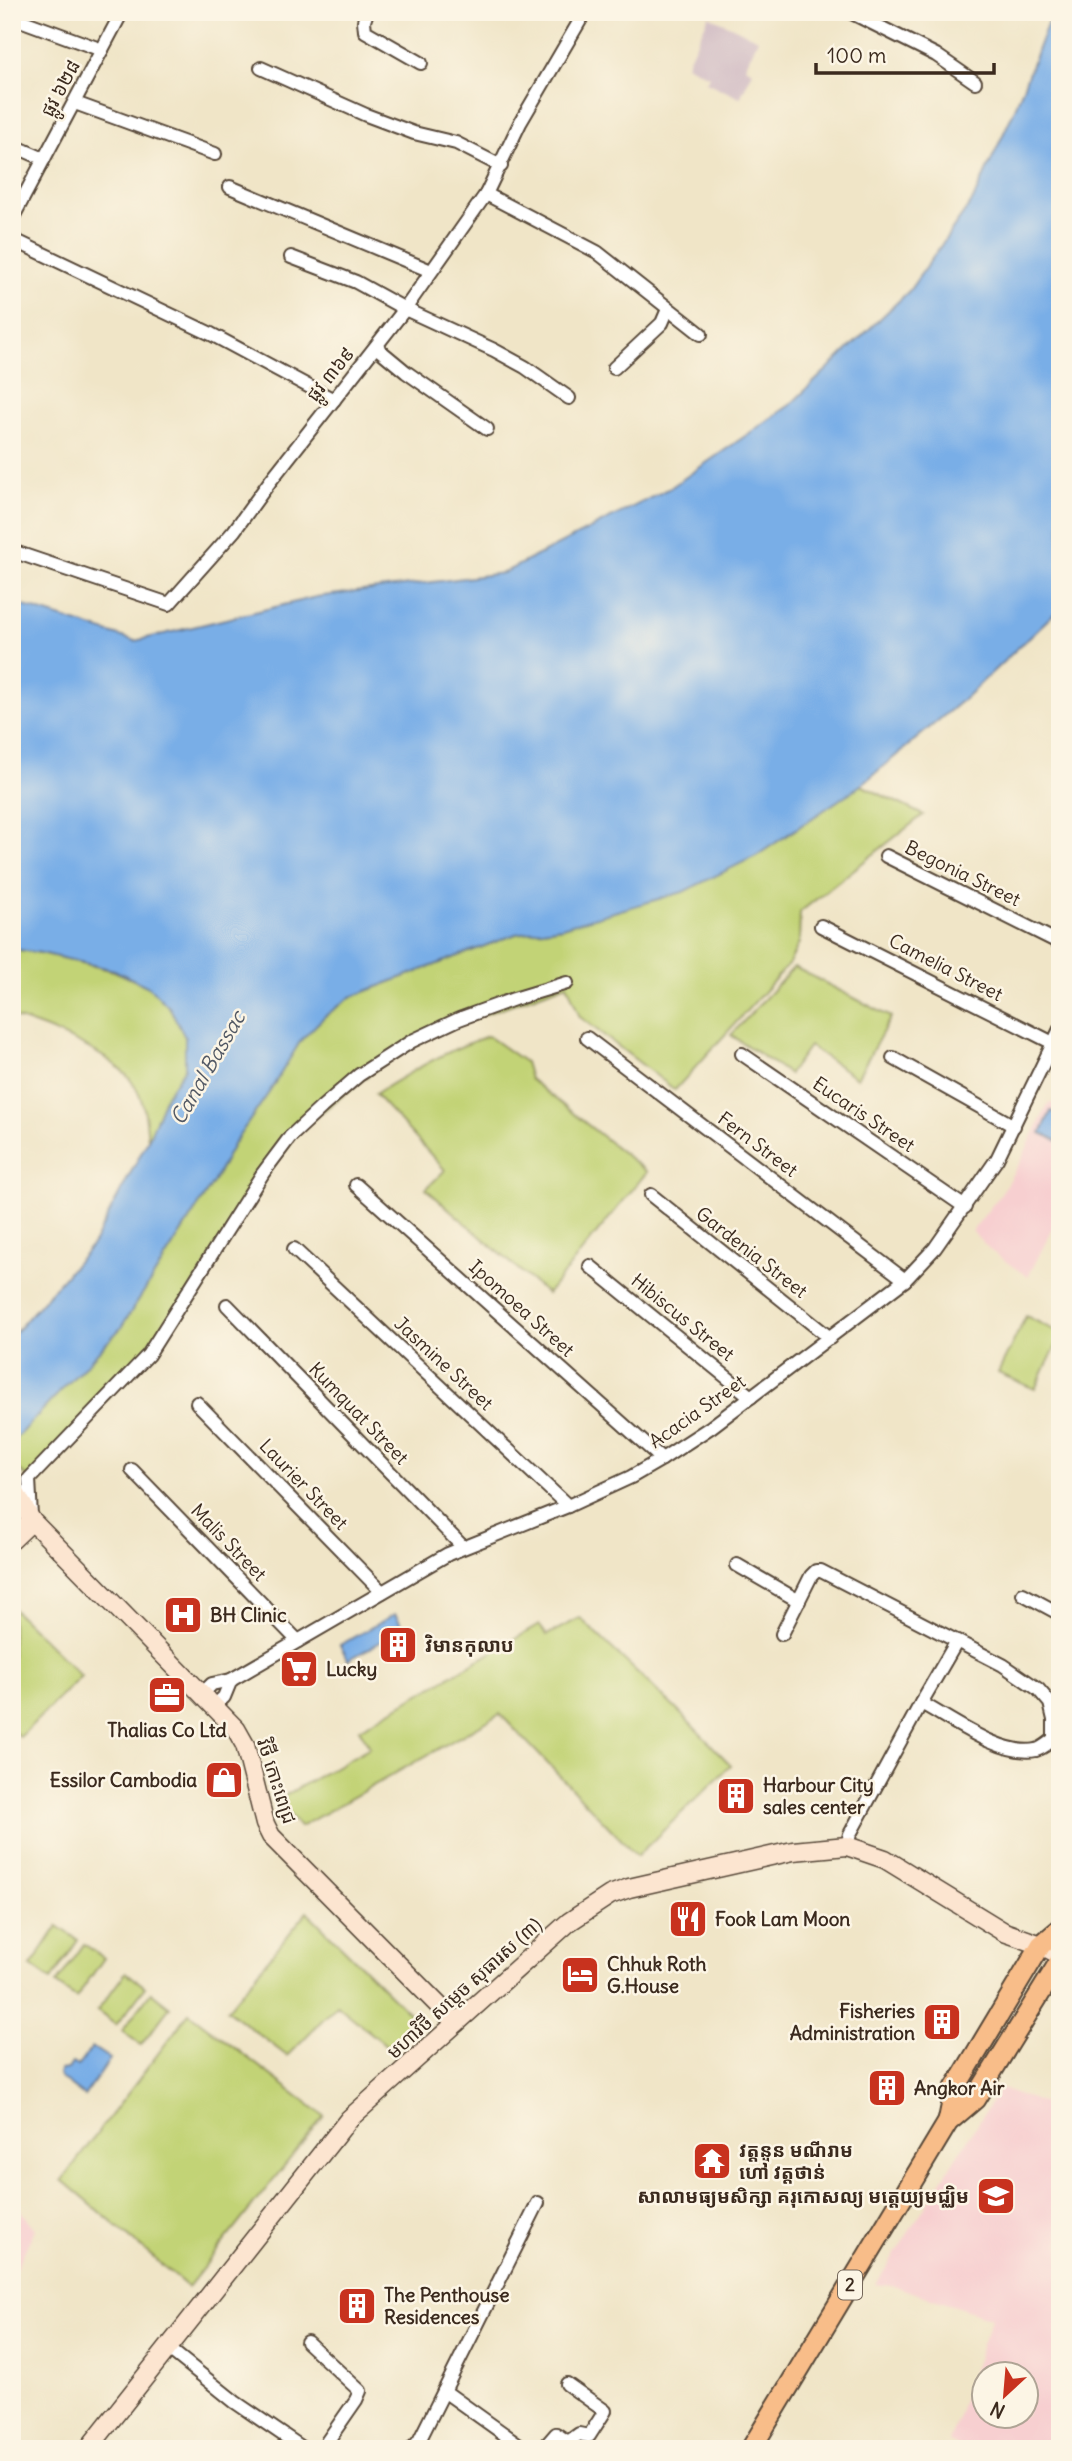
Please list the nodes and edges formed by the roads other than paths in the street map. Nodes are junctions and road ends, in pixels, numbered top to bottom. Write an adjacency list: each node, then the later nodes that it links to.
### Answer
1 (122, 12): 6 (street, ផ្លូវ ៦២៨)
2 (367, 12): 7 (street)
3 (585, 12): 14 (street, ផ្លូវ ៣៦៩)
4 (850, 12): 9 (street)
5 (12, 17): 6 (street)
6 (102, 50): 10 (street, ផ្លូវ ៦២៨)
7 (421, 63)
8 (261, 68): 14 (street)
9 (975, 82)
10 (75, 103): 12 (street); 13 (street, ផ្លូវ ៦២៨)
11 (12, 145): 13 (street)
12 (215, 154)
13 (44, 159): 17 (street, ផ្លូវ ៦២៨)
14 (501, 166): 16 (street, ផ្លូវ ៣៦៩)
15 (230, 187): 20 (street)
16 (486, 194): 20 (street, ផ្លូវ ៣៦៩); 22 (street)
17 (12, 219)
18 (12, 239): 27 (street)
19 (291, 257): 21 (street)
20 (431, 271): 21 (street, ផ្លូវ ៣៦៩)
21 (405, 309): 24 (street, ផ្លូវ ៣៦៩); 26 (street)
22 (668, 309): 23 (street); 25 (street)
23 (701, 334)
24 (377, 348): 27 (street, ផ្លូវ ៣៦៩); 28 (street)
25 (614, 368)
26 (569, 398)
27 (334, 400): 29 (street, ផ្លូវ ៣៦៩)
28 (487, 429)
29 (12, 551)
30 (886, 856): 32 (street, Begonia Street)
31 (821, 926): 36 (street, Camelia Street)
32 (1060, 943)
33 (567, 983): 55 (street)
34 (1060, 1029): 36 (street, Acacia Street)
35 (587, 1038): 45 (street, Fern Street)
36 (1053, 1043): 39 (street, Acacia Street)
37 (742, 1054): 42 (street, Eucaris Street)
38 (893, 1058): 39 (street)
39 (1014, 1126): 42 (street, Acacia Street)
40 (356, 1185): 50 (street, Ipomoea Street)
41 (651, 1195): 47 (street, Gardenia Street)
42 (965, 1207): 45 (street, Acacia Street)
43 (294, 1249): 53 (street, Jasmine Street)
44 (590, 1266): 48 (street, Hibiscus Street)
45 (905, 1280): 47 (street, Acacia Street)
46 (227, 1305): 57 (street, Kumquat Street)
47 (830, 1338): 48 (street, Acacia Street)
48 (751, 1397): 50 (street, Acacia Street)
49 (197, 1403): 59 (street, Laurier Street)
50 (662, 1459): 53 (street, Acacia Street)
51 (132, 1470): 64 (street, Malis Street)
52 (13, 1488): 55 (main road, វិថី កោះពេជ្រ)
53 (568, 1506): 57 (street, Acacia Street)
54 (12, 1510): 55 (main road, វិថី កោះពេជ្រ)
55 (32, 1521): 56 (main road); 66 (main road, វិថី កោះពេជ្រ)
56 (12, 1540)
57 (463, 1547): 59 (street, Acacia Street)
58 (737, 1565): 61 (street)
59 (382, 1592): 64 (street, Acacia Street)
60 (1023, 1594): 62 (street)
61 (799, 1601): 63 (street); 65 (street)
62 (1060, 1614)
63 (782, 1634)
64 (298, 1641): 66 (street, Acacia Street)
65 (957, 1641): 67 (street); 68 (street)
66 (208, 1700): 73 (main road, វិថី កោះពេជ្រ)
67 (921, 1703): 68 (street); 69 (street)
68 (1057, 1741)
69 (847, 1846): 71 (main road, មហាវិថី សម្តេច សុធារស (៣)); 73 (main road, មហាវិថី សម្តេច សុធារស (៣))
70 (1060, 1929): 71 (main road, 2)
71 (1037, 1953): 72 (main road, មហាវិថី សម្តេច សុធារស (៣)); 74 (main road, 2)
72 (1058, 1965): 74 (main road, 2)
73 (456, 2023): 77 (main road, មហាវិថី សម្តេច សុធារស (៣))
74 (948, 2122): 86 (main road, 2)
75 (538, 2203): 79 (street)
76 (307, 2342): 82 (street)
77 (168, 2348): 80 (main road, មហាវិថី សម្តេច សុធារស (៣)); 81 (street)
78 (568, 2384): 85 (street)
79 (444, 2391): 83 (street); 84 (street)
80 (89, 2448)
81 (304, 2449)
82 (322, 2449)
83 (412, 2449)
84 (525, 2449)
85 (543, 2449)
86 (751, 2449)

